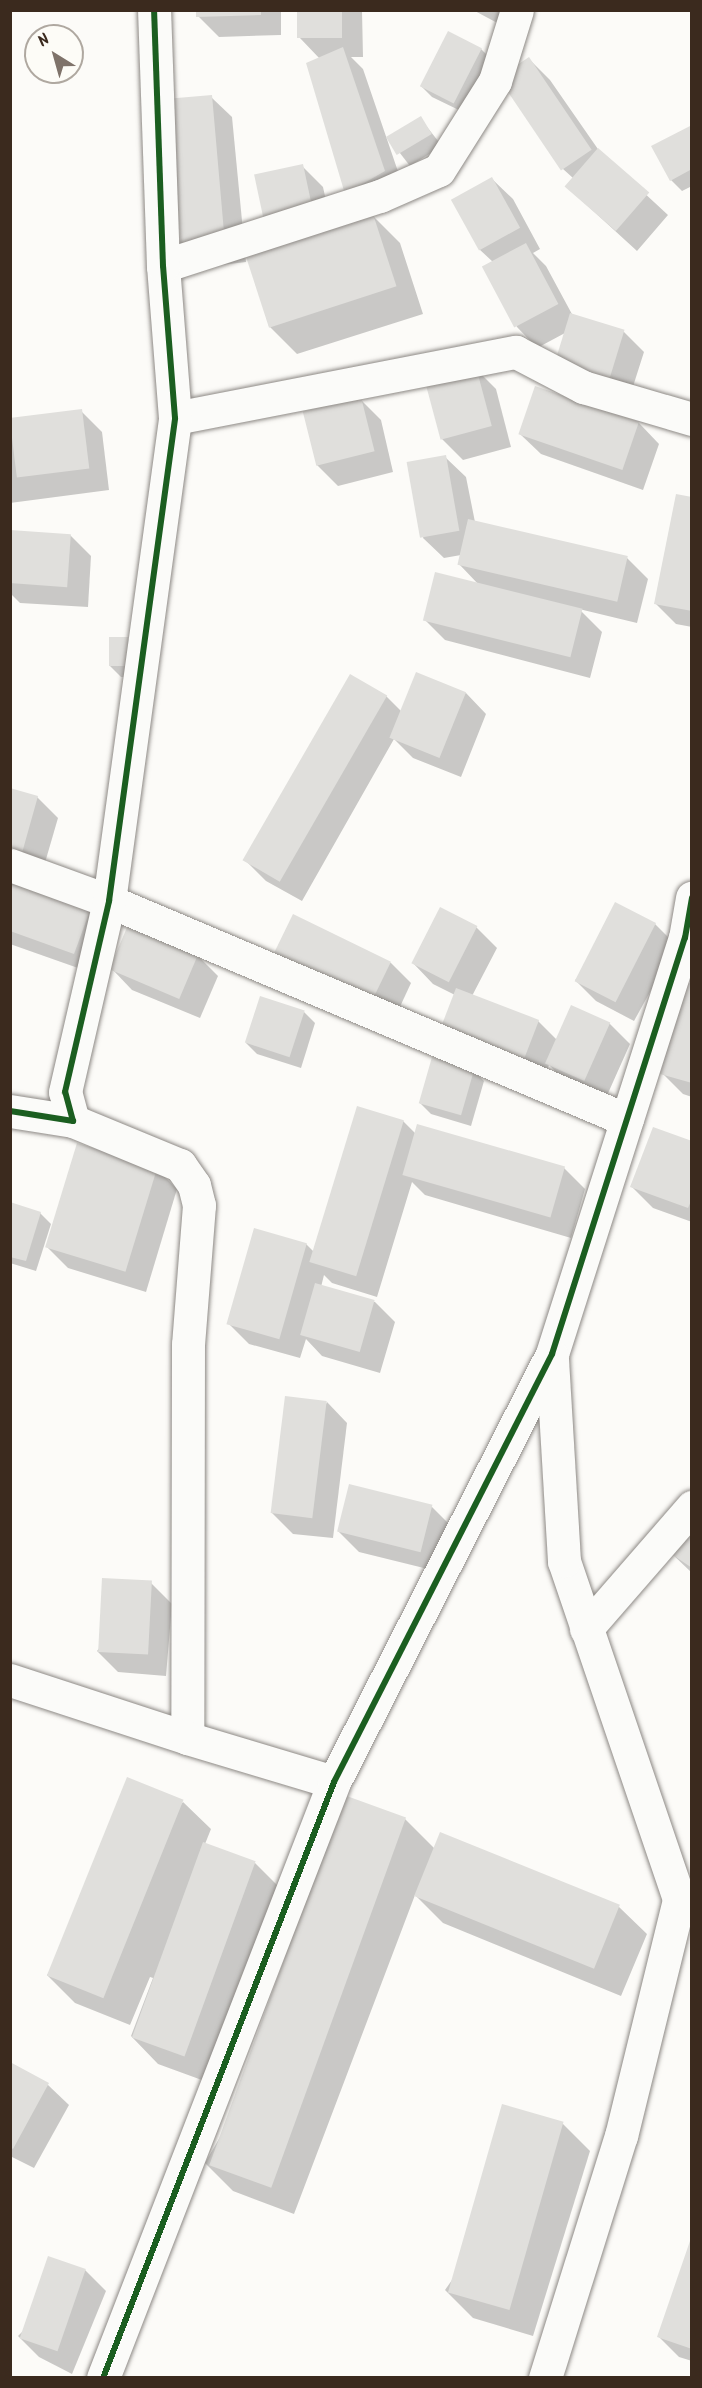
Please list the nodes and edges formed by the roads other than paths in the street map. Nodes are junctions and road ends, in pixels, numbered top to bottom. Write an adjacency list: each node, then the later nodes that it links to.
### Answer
1 (154, 10): 3 (street)
2 (517, 10): 3 (street)
3 (163, 266): 4 (street)
4 (175, 418): 5 (street); 8 (street)
5 (692, 419)
6 (10, 865): 8 (street)
7 (692, 898): 9 (street)
8 (109, 901): 11 (street); 12 (street)
9 (688, 939): 12 (street)
10 (10, 1111): 11 (street)
11 (73, 1120): 17 (street)
12 (627, 1120): 13 (street)
13 (552, 1354): 15 (street); 18 (street)
14 (692, 1507): 15 (street)
15 (586, 1629): 19 (street)
16 (10, 1680): 17 (street)
17 (188, 1738): 18 (street)
18 (334, 1782): 20 (street)
19 (683, 1878): 21 (street)
20 (103, 2378)
21 (545, 2378)

